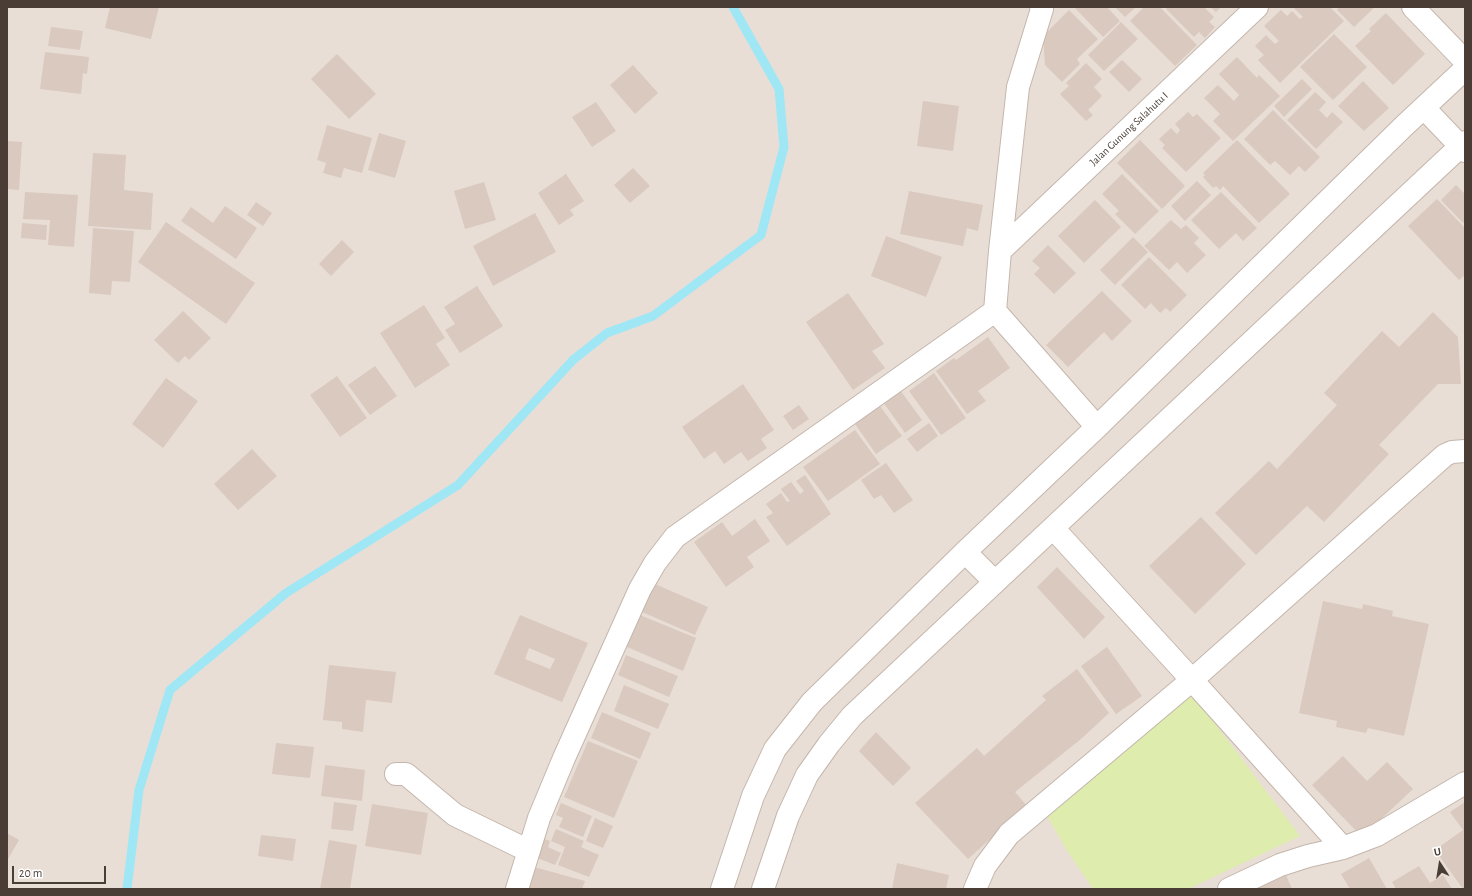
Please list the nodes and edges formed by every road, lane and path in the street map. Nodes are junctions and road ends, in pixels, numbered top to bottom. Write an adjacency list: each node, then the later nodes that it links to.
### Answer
1 (1258, 7): 8 (street, Jalan Gunung Salahutu I)
2 (1413, 7): 4 (street)
3 (1042, 8): 8 (street)
4 (1465, 61)
5 (1465, 69): 6 (street)
6 (1424, 108): 7 (street); 10 (street)
7 (1464, 147): 12 (street)
8 (1000, 251): 9 (street)
9 (995, 311): 10 (street); 19 (street)
10 (1097, 427): 13 (street)
11 (1465, 451): 15 (street)
12 (1053, 528): 14 (street); 15 (street)
13 (965, 552): 14 (street); 21 (street)
14 (995, 582): 22 (street)
15 (1192, 680): 18 (street); 23 (street)
16 (396, 774): 19 (street)
17 (1465, 783): 18 (street)
18 (1343, 848): 24 (street)
19 (529, 851): 20 (street)
20 (517, 889)
21 (722, 889)
22 (763, 889)
23 (975, 889)
24 (1229, 889)

